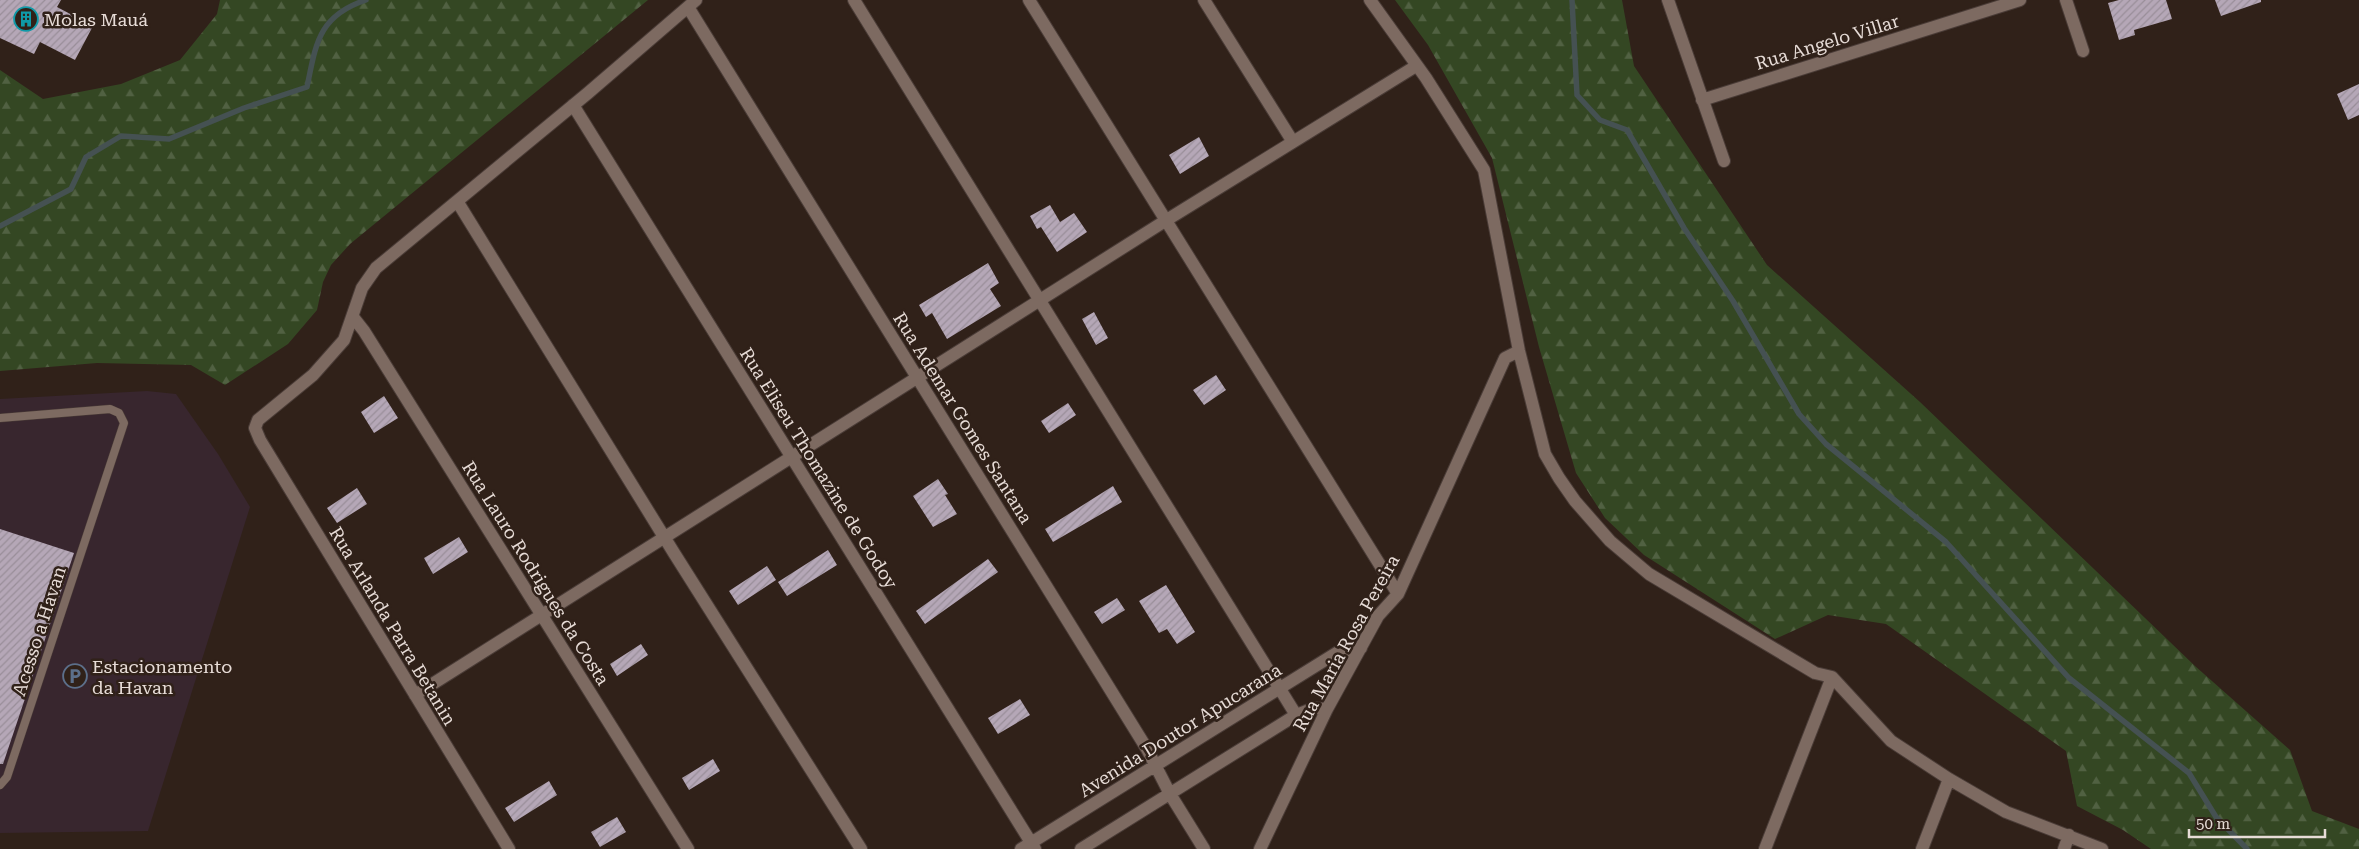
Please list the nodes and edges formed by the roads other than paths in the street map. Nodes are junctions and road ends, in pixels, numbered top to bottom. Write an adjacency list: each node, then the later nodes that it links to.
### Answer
1 (854, 0): 17 (street)
2 (1028, 0): 16 (street)
3 (1204, 0): 13 (street)
4 (1370, 0): 10 (street)
5 (1668, 0): 11 (street)
6 (2020, 0): 11 (street, Rua Angelo Villar)
7 (2066, 0): 9 (street)
8 (692, 4): 12 (street); 20 (street, Rua Ademar Gomes Santana)
9 (2083, 51)
10 (1416, 66): 13 (street); 19 (street)
11 (1702, 100): 14 (street)
12 (573, 105): 15 (street); 22 (street, Rua Eliseu Thomazine de Godoy)
13 (1293, 142): 16 (street)
14 (1724, 161)
15 (457, 201): 18 (street); 23 (street)
16 (1165, 221): 17 (street); 24 (street)
17 (1040, 300): 20 (street); 28 (street)
18 (353, 317): 25 (street, Rua Lauro Rodrigues da Costa); 29 (street, Rua Arlanda Parra Betanin)
19 (1519, 350): 24 (street, Rua Maria Rosa Pereira); 27 (street)
20 (917, 378): 22 (street); 32 (street, Rua Ademar Gomes Santana)
21 (0, 418): 34 (lane, Acesso a Havan)
22 (792, 457): 23 (street); 37 (street, Rua Eliseu Thomazine de Godoy)
23 (666, 536): 25 (street); 40 (street)
24 (1398, 594): 26 (street, Rua Maria Rosa Pereira)
25 (541, 615): 29 (street); 39 (street, Rua Lauro Rodrigues da Costa)
26 (1361, 648): 28 (street, Avenida Doutor Apucarana); 30 (street, Rua Maria Rosa Pereira)
27 (1832, 678): 33 (street); 44 (street)
28 (1280, 688): 31 (street); 32 (street, Avenida Doutor Apucarana)
29 (415, 695): 38 (street, Rua Arlanda Parra Betanin)
30 (1327, 709): 31 (street); 43 (street, Rua Maria Rosa Pereira)
31 (1296, 715): 35 (street)
32 (1156, 765): 35 (street, Rua Ademar Gomes Santana); 37 (street, Avenida Doutor Apucarana)
33 (1949, 779): 36 (street); 45 (street)
34 (0, 785)
35 (1170, 794): 41 (street); 42 (street, Rua Ademar Gomes Santana)
36 (2069, 835): 46 (street); 47 (street)
37 (1029, 847)
38 (509, 849)
39 (688, 849)
40 (861, 849)
41 (1081, 849)
42 (1204, 849)
43 (1260, 849)
44 (1765, 849)
45 (1922, 849)
46 (2064, 849)
47 (2102, 849)

